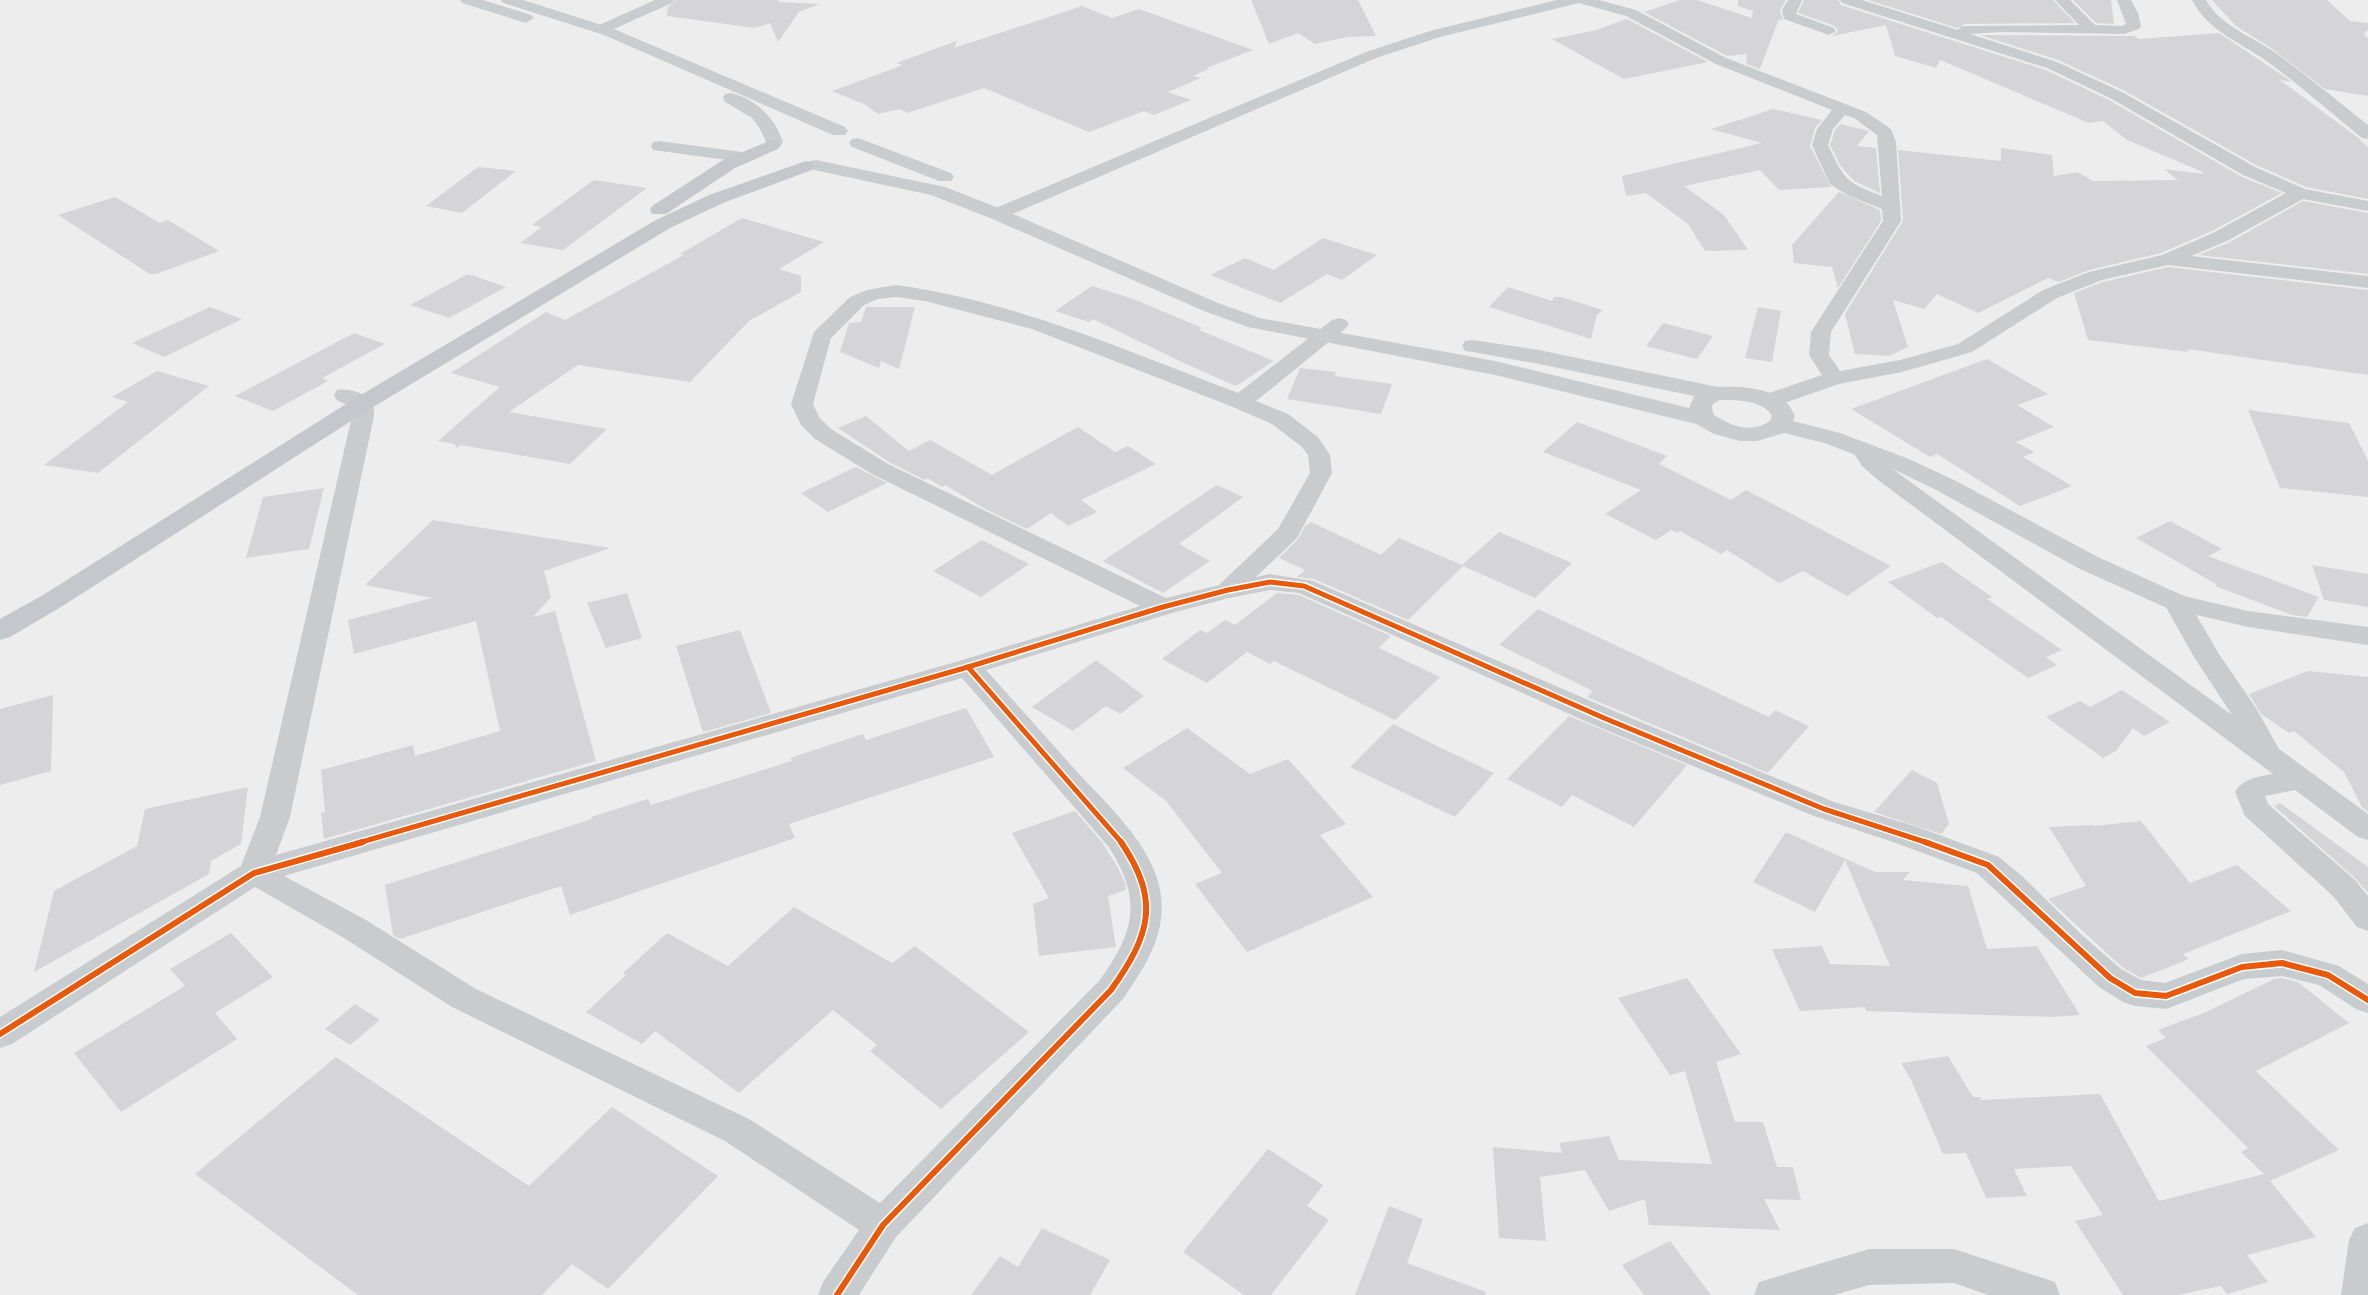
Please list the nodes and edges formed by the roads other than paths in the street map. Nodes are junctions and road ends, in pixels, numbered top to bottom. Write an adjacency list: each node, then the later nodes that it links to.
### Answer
1 (467, 0): 18 (main road)
2 (508, 0): 11 (main road)
3 (667, 0): 11 (street)
4 (1575, 0): 24 (street)
5 (1583, 0): 15 (street)
6 (1795, 0): 13 (street)
7 (1847, 0): 14 (street)
8 (2062, 0): 12 (street)
9 (2124, 0): 12 (street)
10 (2199, 0): 17 (main road)
11 (602, 29): 16 (main road)
12 (2092, 30): 14 (street)
13 (1829, 31)
14 (1952, 32): 23 (street)
15 (1844, 108): 25 (street); 25 (street)
16 (839, 131): 18 (main road); 19 (main road)
17 (2368, 134)
18 (783, 138): 21 (main road); 22 (main road)
19 (858, 143): 22 (main road); 24 (main road)
20 (659, 146): 21 (street)
21 (742, 157): 33 (main road)
22 (811, 165): 27 (main road); 33 (main road)
23 (2300, 193): 26 (street); 28 (street)
24 (1019, 206): 27 (street); 30 (main road)
25 (1892, 206): 31 (street)
26 (2368, 206)
27 (997, 214): 30 (main road)
28 (2168, 259): 29 (street); 31 (street)
29 (2368, 282)
30 (1331, 331): 32 (main road); 35 (street); 36 (main road)
31 (1834, 378): 34 (street)
32 (1717, 394): 34 (main road); 36 (main road)
33 (354, 400): 42 (main road); 43 (main road); 49 (street)
34 (1768, 401): 37 (main road)
35 (1241, 402): 39 (street); 41 (street)
36 (1704, 419): 37 (main road)
37 (1782, 425): 38 (main road)
38 (1862, 449): 40 (main road); 46 (street)
39 (1228, 590): 41 (street); 51 (street)
40 (2176, 602): 44 (main road); 46 (street)
41 (1163, 607): 45 (street)
42 (0, 610)
43 (0, 631)
44 (2368, 636)
45 (968, 667): 49 (street); 53 (street)
46 (2270, 758): 47 (street)
47 (2298, 779): 48 (street); 50 (street)
48 (2368, 829)
49 (254, 873): 52 (street); 53 (street)
50 (2368, 919)
51 (2368, 1000)
52 (0, 1034)
53 (883, 1225): 55 (street)
54 (2368, 1240): 58 (street)
55 (837, 1295)
56 (1774, 1295): 57 (street)
57 (2041, 1295)
58 (2360, 1295)

